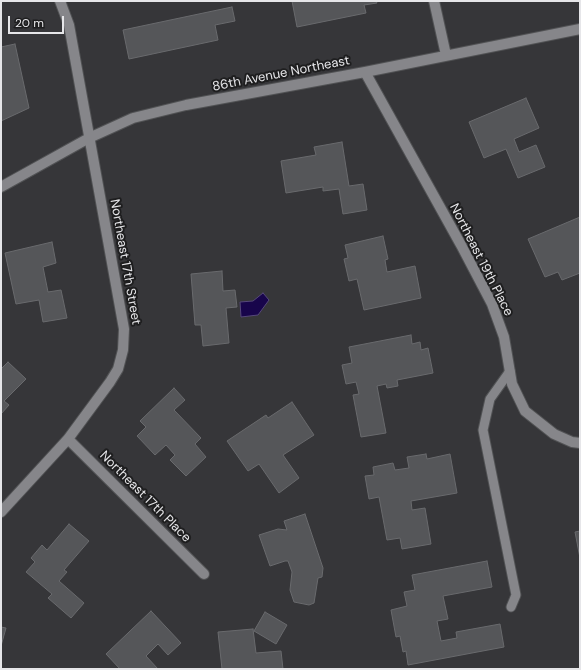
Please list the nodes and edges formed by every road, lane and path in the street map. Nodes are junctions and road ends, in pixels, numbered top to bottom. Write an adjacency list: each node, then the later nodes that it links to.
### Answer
1 (60, 1): 6 (street, Northeast 17th Street)
2 (434, 1): 4 (street)
3 (580, 29): 4 (street, 86th Avenue Northeast)
4 (446, 55): 5 (street, 86th Avenue Northeast)
5 (365, 72): 6 (street, 86th Avenue Northeast); 8 (street, Northeast 19th Place)
6 (89, 138): 7 (street, 86th Avenue Northeast); 9 (street, Northeast 17th Street)
7 (1, 187)
8 (510, 370): 10 (street, Northeast 19th Place); 13 (lane)
9 (68, 439): 11 (street, Northeast 17th Street); 12 (street, Northeast 17th Place)
10 (580, 443)
11 (1, 512)
12 (204, 574)
13 (511, 607)

